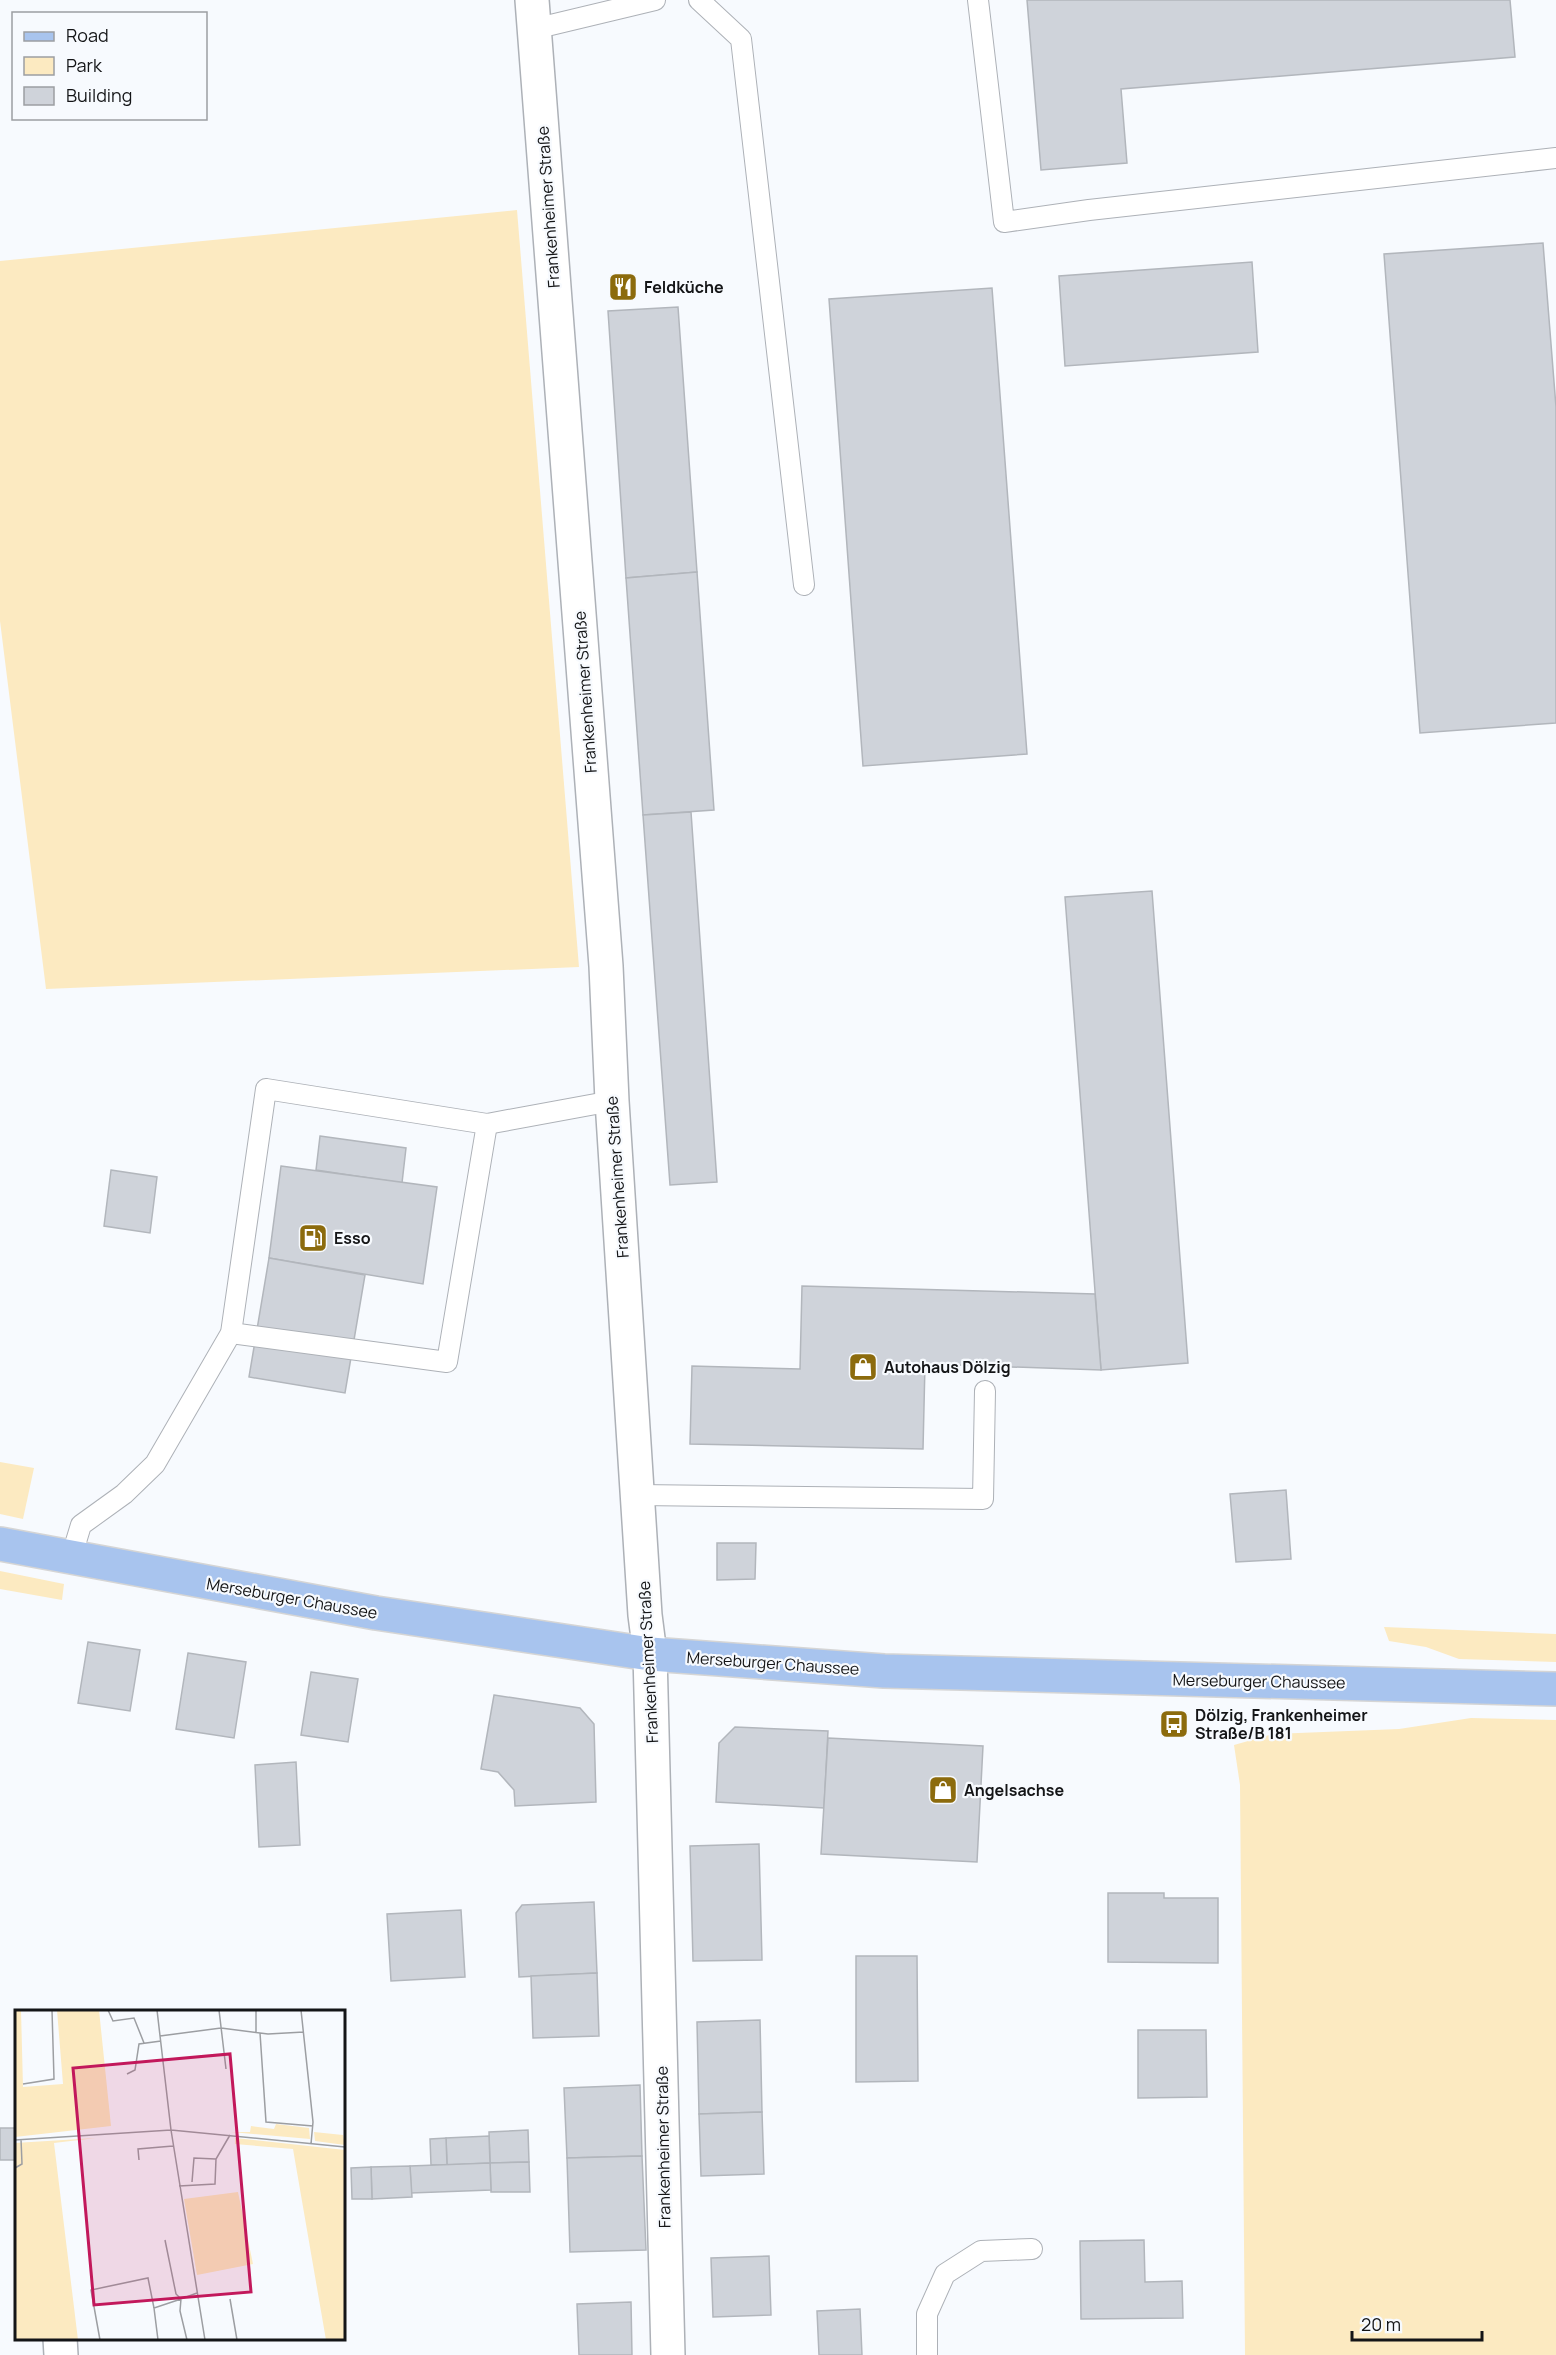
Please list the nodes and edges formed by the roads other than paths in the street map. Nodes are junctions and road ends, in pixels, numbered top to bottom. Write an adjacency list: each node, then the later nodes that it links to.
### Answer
1 (655, 0): 4 (lane)
2 (699, 0): 6 (lane)
3 (978, 0): 5 (lane)
4 (533, 15): 7 (street, Frankenheimer Straße)
5 (1556, 158)
6 (804, 585)
7 (612, 1101): 8 (lane); 11 (street, Frankenheimer Straße)
8 (487, 1124): 9 (lane); 9 (lane)
9 (231, 1333): 13 (lane)
10 (985, 1391): 11 (lane)
11 (638, 1495): 14 (street, Frankenheimer Straße)
12 (0, 1544): 13 (main road, Merseburger Chaussee)
13 (71, 1558): 14 (main road, Merseburger Chaussee)
14 (650, 1654): 15 (main road, Merseburger Chaussee); 19 (street, Frankenheimer Straße)
15 (1556, 1689)
16 (1032, 2248): 20 (lane)
17 (60, 2340): 18 (street)
18 (61, 2355)
19 (668, 2355)
20 (927, 2355)

